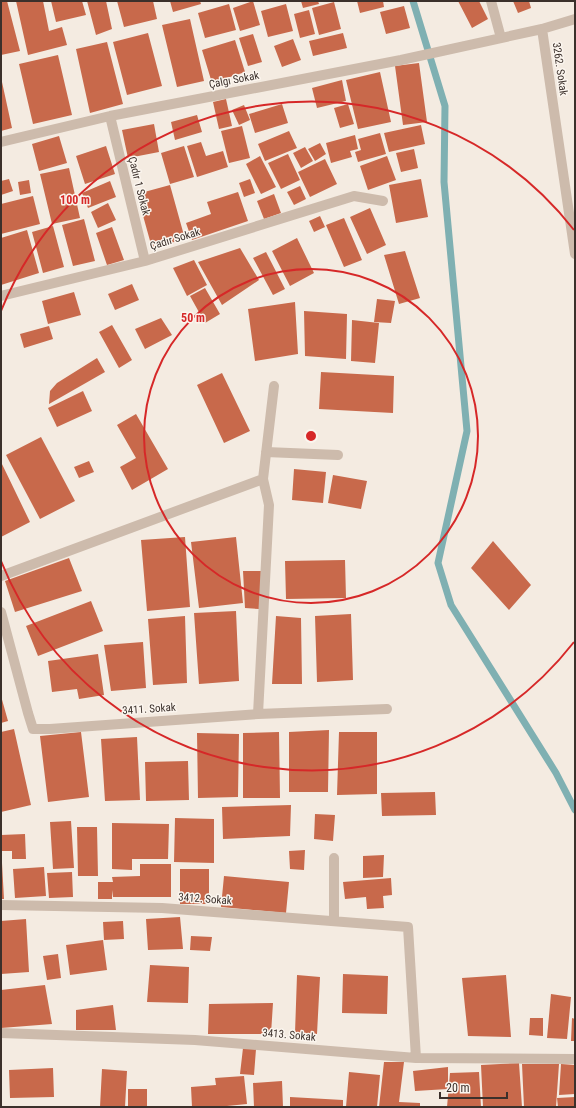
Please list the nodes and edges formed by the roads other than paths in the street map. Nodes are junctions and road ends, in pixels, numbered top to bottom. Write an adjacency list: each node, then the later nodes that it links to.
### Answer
1 (491, 1): 4 (street)
2 (575, 18): 3 (street, Çalgı Sokak)
3 (542, 29): 4 (street, Çalgı Sokak); 8 (street, 3262. Sokak)
4 (501, 38): 5 (street, Çalgı Sokak)
5 (110, 116): 6 (street, Çalgı Sokak); 9 (street, Çadır 1 Sokak)
6 (1, 142)
7 (383, 201): 9 (street, Çadır Sokak)
8 (575, 254)
9 (145, 261): 10 (street, Çadır Sokak)
10 (1, 296)
11 (274, 386): 12 (street)
12 (266, 452): 13 (street); 14 (street)
13 (338, 455)
14 (263, 479): 15 (street); 18 (street)
15 (1, 576)
16 (1, 612): 18 (street, 3411. Sokak)
17 (387, 709): 18 (street, 3411. Sokak)
18 (258, 714)
19 (334, 858): 21 (street)
20 (1, 905): 21 (street, 3412. Sokak)
21 (334, 922): 23 (street, 3412. Sokak)
22 (1, 1033): 23 (street, 3413. Sokak)
23 (416, 1058): 24 (street, 3413. Sokak)
24 (575, 1059)

